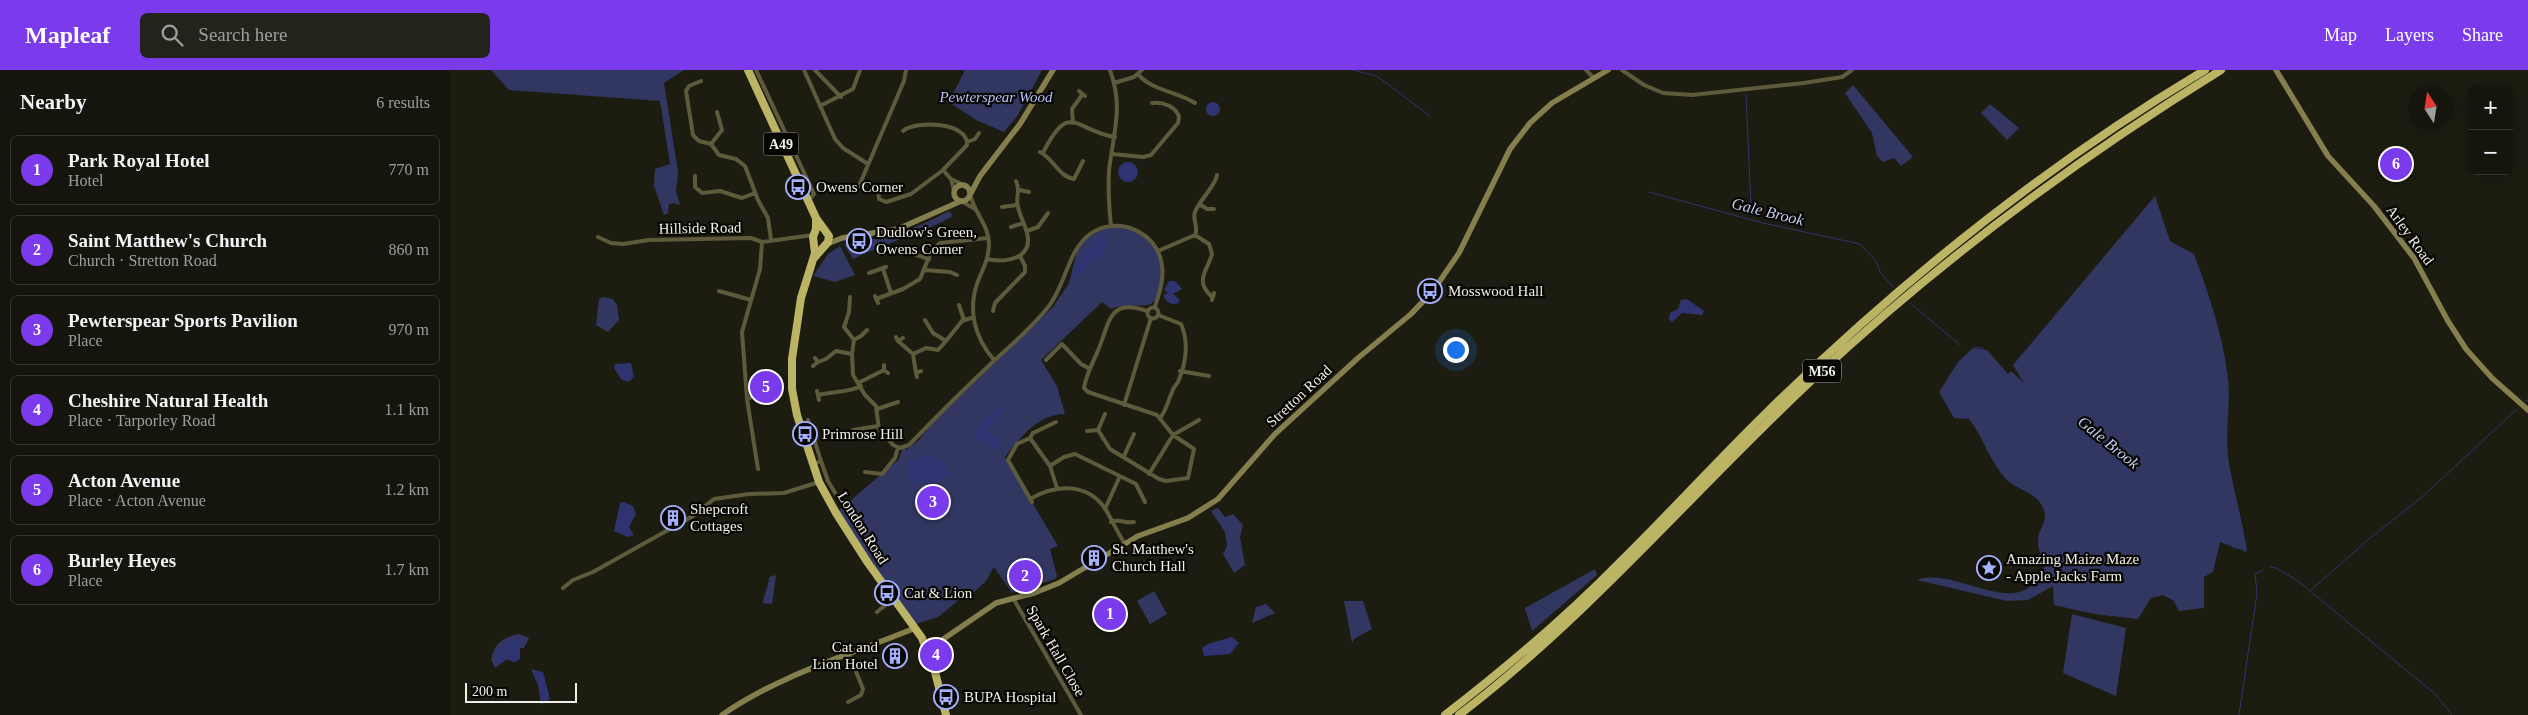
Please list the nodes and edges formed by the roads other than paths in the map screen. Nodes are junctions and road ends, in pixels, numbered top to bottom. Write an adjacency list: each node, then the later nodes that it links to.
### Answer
1 (748, 70): 54 (highway, London Road / A49)
2 (756, 70): 54 (street, London Road)
3 (804, 70): 25 (street)
4 (815, 70): 22 (street)
5 (860, 70): 22 (street)
6 (906, 70): 35 (street)
7 (1053, 70): 39 (main road)
8 (1110, 70): 20 (street)
9 (1142, 70): 17 (street)
10 (1586, 70): 18 (street)
11 (1608, 70): 18 (main road, Stretton Road)
12 (1622, 70): 13 (street)
13 (1852, 70)
14 (2205, 70): 164 (highway, M56)
15 (2221, 70): 165 (highway, M56)
16 (2276, 70): 121 (main road, Arley Road)
17 (1138, 74): 20 (street); 23 (street)
18 (1594, 78): 152 (main road, Stretton Road)
19 (702, 81): 32 (street)
20 (1114, 83): 30 (street)
21 (1082, 94): 27 (street)
22 (841, 97): 25 (street)
23 (1195, 103)
24 (1152, 104): 33 (street)
25 (820, 106): 35 (street)
26 (717, 111): 32 (street)
27 (1073, 123): 30 (street); 41 (street)
28 (904, 129): 31 (street)
29 (979, 133): 31 (street)
30 (1115, 137): 33 (street)
31 (967, 142): 36 (street)
32 (711, 144): 52 (street)
33 (1112, 154): 65 (street)
34 (1083, 161): 41 (street)
35 (868, 164): 45 (street)
36 (943, 170): 40 (street); 50 (street)
37 (1217, 174): 56 (street)
38 (696, 175): 52 (street)
39 (980, 176): 43 (main road); 53 (main road)
40 (951, 179): 43 (street); 49 (street)
41 (1074, 179): 44 (street)
42 (1016, 181): 47 (street)
43 (962, 184): 49 (main road); 53 (main road)
44 (1076, 185)
45 (858, 186)
46 (878, 186): 50 (street)
47 (1020, 190): 51 (street); 57 (street)
48 (870, 191): 50 (street)
49 (954, 191): 55 (main road); 58 (main road)
50 (876, 192)
51 (1029, 192)
52 (755, 193): 75 (street)
53 (970, 193): 55 (main road); 61 (street)
54 (809, 200): 63 (highway, London Road / A49)
55 (961, 201): 58 (main road); 61 (street)
56 (1201, 204): 60 (street); 69 (street)
57 (1017, 205): 59 (street); 64 (street)
58 (942, 207): 71 (main road)
59 (1002, 207)
60 (1214, 209)
61 (977, 211): 74 (street)
62 (1048, 212): 67 (street)
63 (816, 218): 68 (highway, London Road / A49); 73 (highway, London Road / A49)
64 (1023, 223): 66 (street); 67 (street)
65 (1111, 226): 78 (street); 108 (street)
66 (1009, 227)
67 (1026, 231): 80 (street)
68 (826, 232): 71 (main road); 73 (highway); 77 (highway)
69 (1196, 235): 78 (street); 90 (street)
70 (598, 237): 76 (street, Hillside Road)
71 (848, 237): 77 (main road)
72 (803, 238): 73 (street, Hillside Road); 73 (street, Hillside Road); 75 (street, Hillside Road)
73 (815, 238): 77 (highway); 83 (highway, London Road / A49)
74 (988, 238): 81 (street); 82 (street)
75 (771, 240): 76 (street, Hillside Road)
76 (762, 242): 92 (street)
77 (826, 244): 83 (highway, London Road / A49)
78 (1158, 251): 94 (street)
79 (914, 254): 81 (street)
80 (1020, 256): 82 (street); 95 (street)
81 (929, 259): 84 (street)
82 (987, 259): 98 (street)
83 (813, 260): 137 (highway, London Road / A49)
84 (925, 270): 86 (street); 88 (street)
85 (869, 273): 88 (street)
86 (957, 276)
87 (719, 291): 92 (street)
88 (891, 293): 91 (street)
89 (850, 296): 104 (street)
90 (1212, 296)
91 (876, 299)
92 (751, 300): 139 (street)
93 (959, 305): 100 (street)
94 (1155, 307): 96 (street); 97 (street)
95 (993, 311)
96 (1147, 311): 99 (street); 112 (street)
97 (1158, 314): 99 (street); 114 (street)
98 (974, 317): 100 (street); 108 (street)
99 (1151, 318): 119 (street)
100 (964, 320): 105 (street)
101 (925, 321): 105 (street)
102 (867, 330): 104 (street)
103 (903, 338): 107 (street)
104 (854, 340): 106 (street)
105 (946, 341): 107 (street)
106 (852, 354): 110 (street); 116 (street)
107 (913, 354): 113 (street)
108 (994, 360): 134 (street)
109 (1046, 360): 112 (street)
110 (813, 366)
111 (885, 369): 116 (street)
112 (1090, 369): 119 (street)
113 (921, 371)
114 (1180, 371): 115 (street); 123 (street)
115 (1210, 376)
116 (859, 384): 117 (street); 120 (street)
117 (819, 400)
118 (898, 402): 120 (street)
119 (1124, 405): 123 (street)
120 (877, 409): 126 (street)
121 (2528, 410)
122 (1105, 414): 129 (street)
123 (1160, 417): 132 (street)
124 (808, 420): 136 (street, London Road)
125 (1053, 422): 133 (street)
126 (878, 426): 128 (street); 134 (street)
127 (1198, 429): 132 (street)
128 (853, 430)
129 (1098, 430): 130 (street); 135 (street)
130 (1087, 431)
131 (1134, 434): 135 (street)
132 (1173, 435): 141 (street); 141 (street)
133 (1030, 438): 138 (street); 144 (street)
134 (898, 448): 140 (street)
135 (1124, 456): 141 (street)
136 (821, 461): 137 (street); 147 (street, London Road)
137 (813, 464): 143 (highway, London Road / A49)
138 (1050, 466): 142 (street); 144 (street)
139 (758, 469)
140 (865, 472)
141 (1149, 474)
142 (1120, 476): 146 (street); 149 (street)
143 (819, 482): 153 (street); 154 (highway, London Road / A49)
144 (1057, 488): 149 (street)
145 (1148, 492): 146 (street)
146 (1142, 493): 148 (street)
147 (840, 501)
148 (1145, 502)
149 (1105, 509): 150 (street)
150 (1111, 522): 151 (street); 152 (street)
151 (1134, 522)
152 (1125, 544): 155 (main road, Stretton Road)
153 (563, 588)
154 (894, 598): 156 (street); 157 (highway, London Road / A49)
155 (1013, 598): 158 (main road, Stretton Road); 163 (street, Spark Hall Close)
156 (877, 612)
157 (915, 628): 158 (highway, A49); 159 (main road)
158 (925, 646): 162 (highway, A49)
159 (849, 654): 160 (street); 161 (main road)
160 (848, 702)
161 (722, 715)
162 (946, 715)
163 (1081, 715)
164 (1445, 715)
165 (1459, 715)

